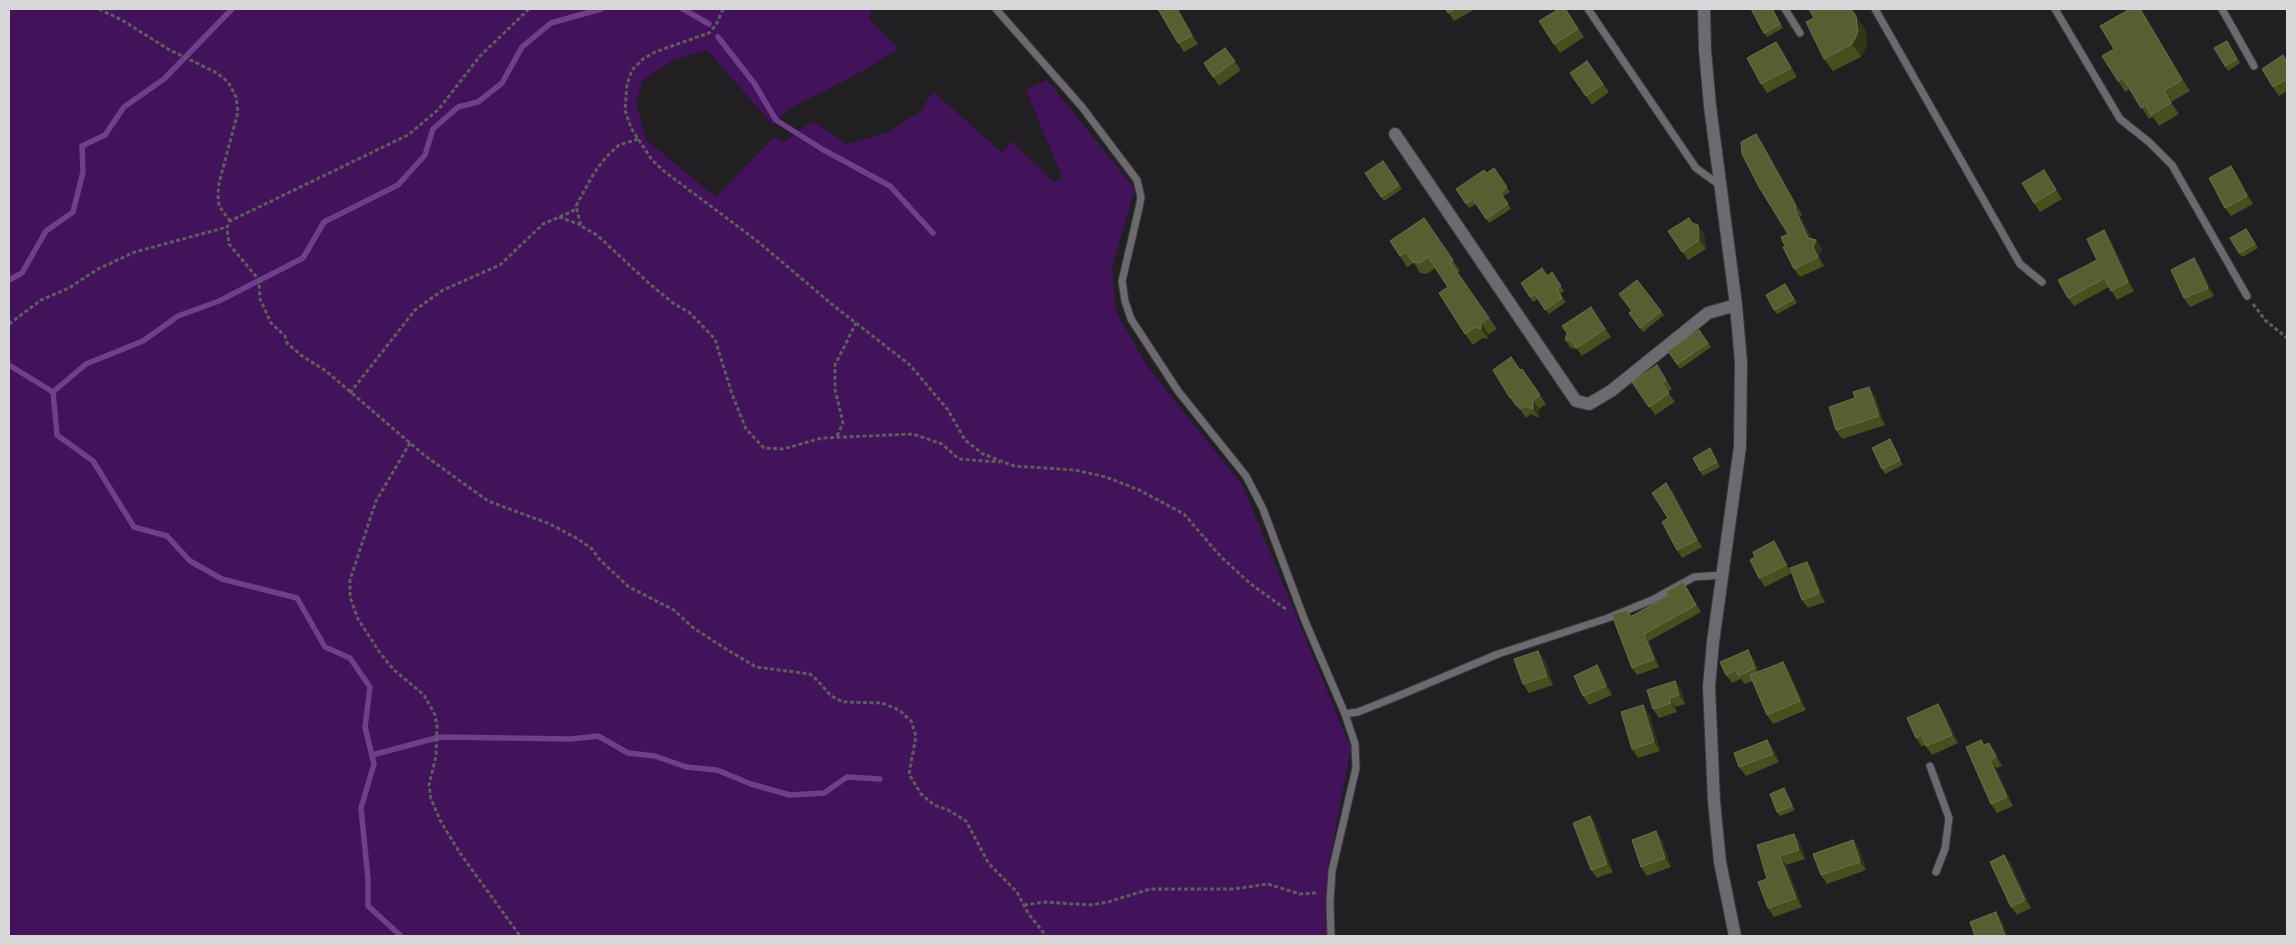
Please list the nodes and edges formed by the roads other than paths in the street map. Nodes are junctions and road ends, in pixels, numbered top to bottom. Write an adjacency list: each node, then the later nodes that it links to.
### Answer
1 (996, 9): 16 (lane)
2 (1588, 9): 11 (lane)
3 (1704, 9): 11 (street)
4 (1785, 9): 8 (lane)
5 (1874, 9): 12 (lane)
6 (2055, 9): 13 (lane)
7 (2222, 9): 9 (lane)
8 (1800, 33)
9 (2254, 66)
10 (1394, 134): 14 (street)
11 (1721, 186): 14 (street)
12 (2042, 282)
13 (2247, 296)
14 (1736, 305): 15 (street)
15 (1724, 575): 16 (lane); 20 (street)
16 (1346, 714): 19 (lane)
17 (1930, 766): 18 (lane)
18 (1936, 872)
19 (1331, 936)
20 (1735, 936)

